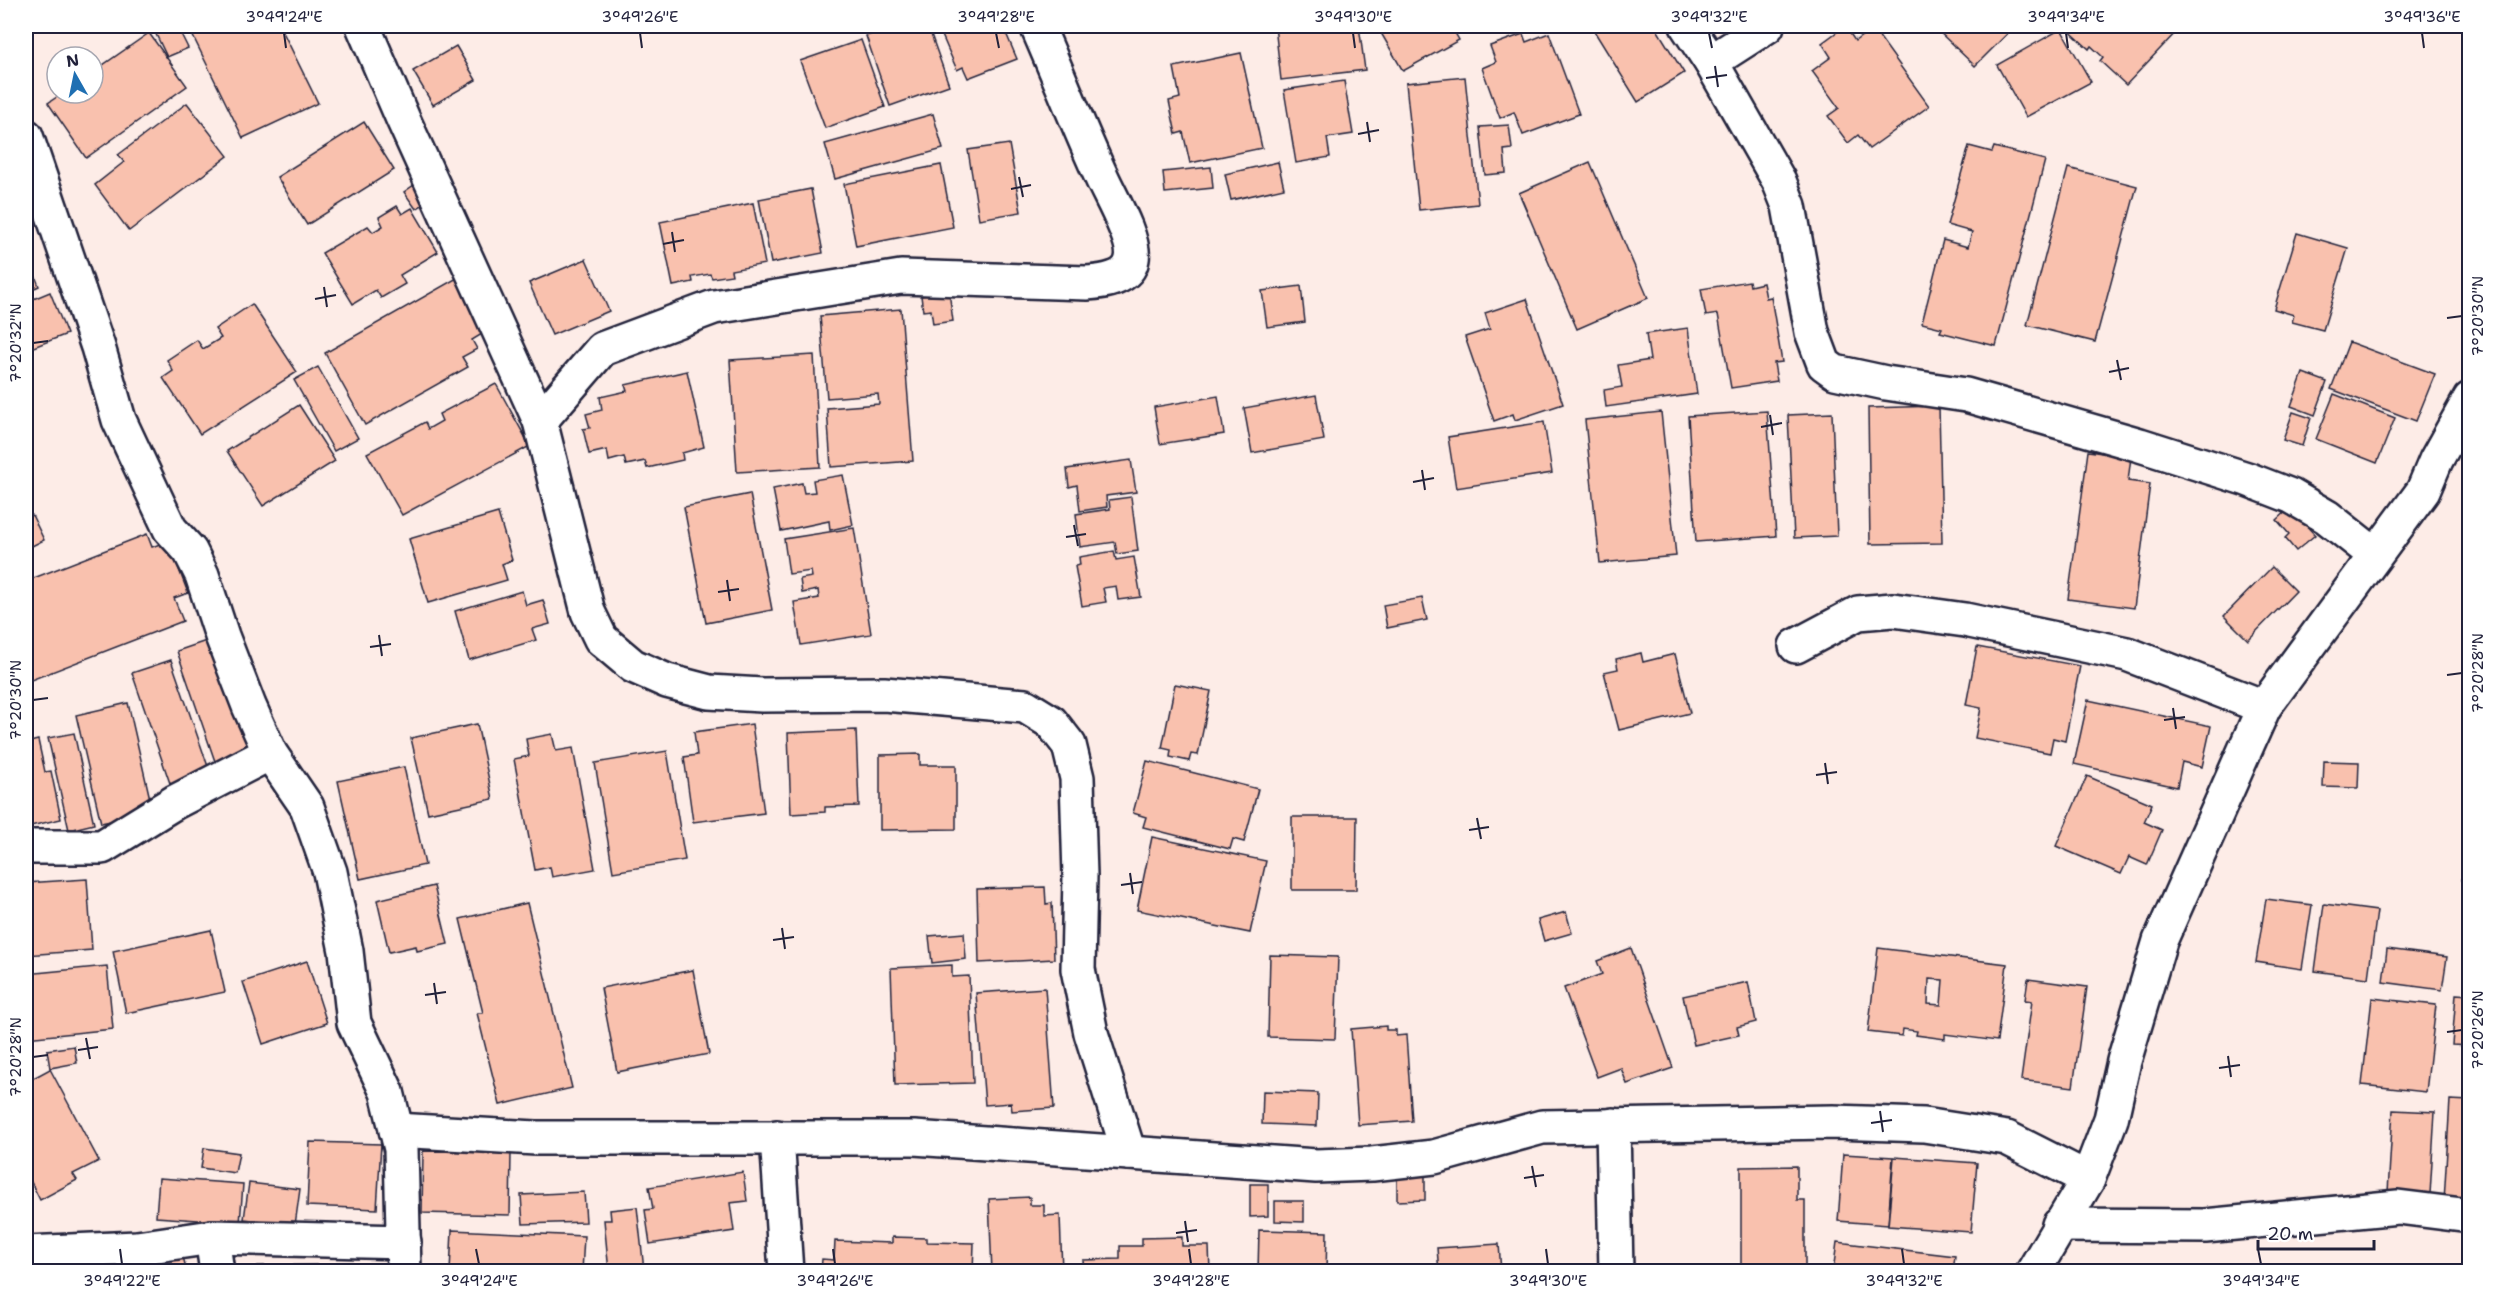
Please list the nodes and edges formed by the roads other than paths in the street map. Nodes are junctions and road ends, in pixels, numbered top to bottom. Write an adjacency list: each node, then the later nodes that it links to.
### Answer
1 (363, 26): 8 (street)
2 (1037, 26): 8 (street)
3 (1687, 26): 5 (street)
4 (1767, 26): 5 (street)
5 (1711, 62): 9 (street)
6 (26, 137): 12 (street)
7 (2469, 399): 9 (street)
8 (540, 421): 17 (street)
9 (2375, 555): 11 (street)
10 (1796, 646): 11 (street)
11 (2264, 707): 18 (street)
12 (270, 753): 13 (street); 15 (street)
13 (26, 847)
14 (1613, 1125): 17 (street); 18 (street); 26 (street)
15 (396, 1130): 16 (street); 23 (street)
16 (777, 1137): 17 (street); 25 (street)
17 (1129, 1153)
18 (2088, 1179): 20 (street)
19 (2469, 1216): 20 (street)
20 (2060, 1226): 27 (street)
21 (212, 1237): 22 (street); 23 (street); 24 (street)
22 (26, 1251)
23 (404, 1257)
24 (217, 1272)
25 (786, 1272)
26 (1616, 1272)
27 (2032, 1272)

